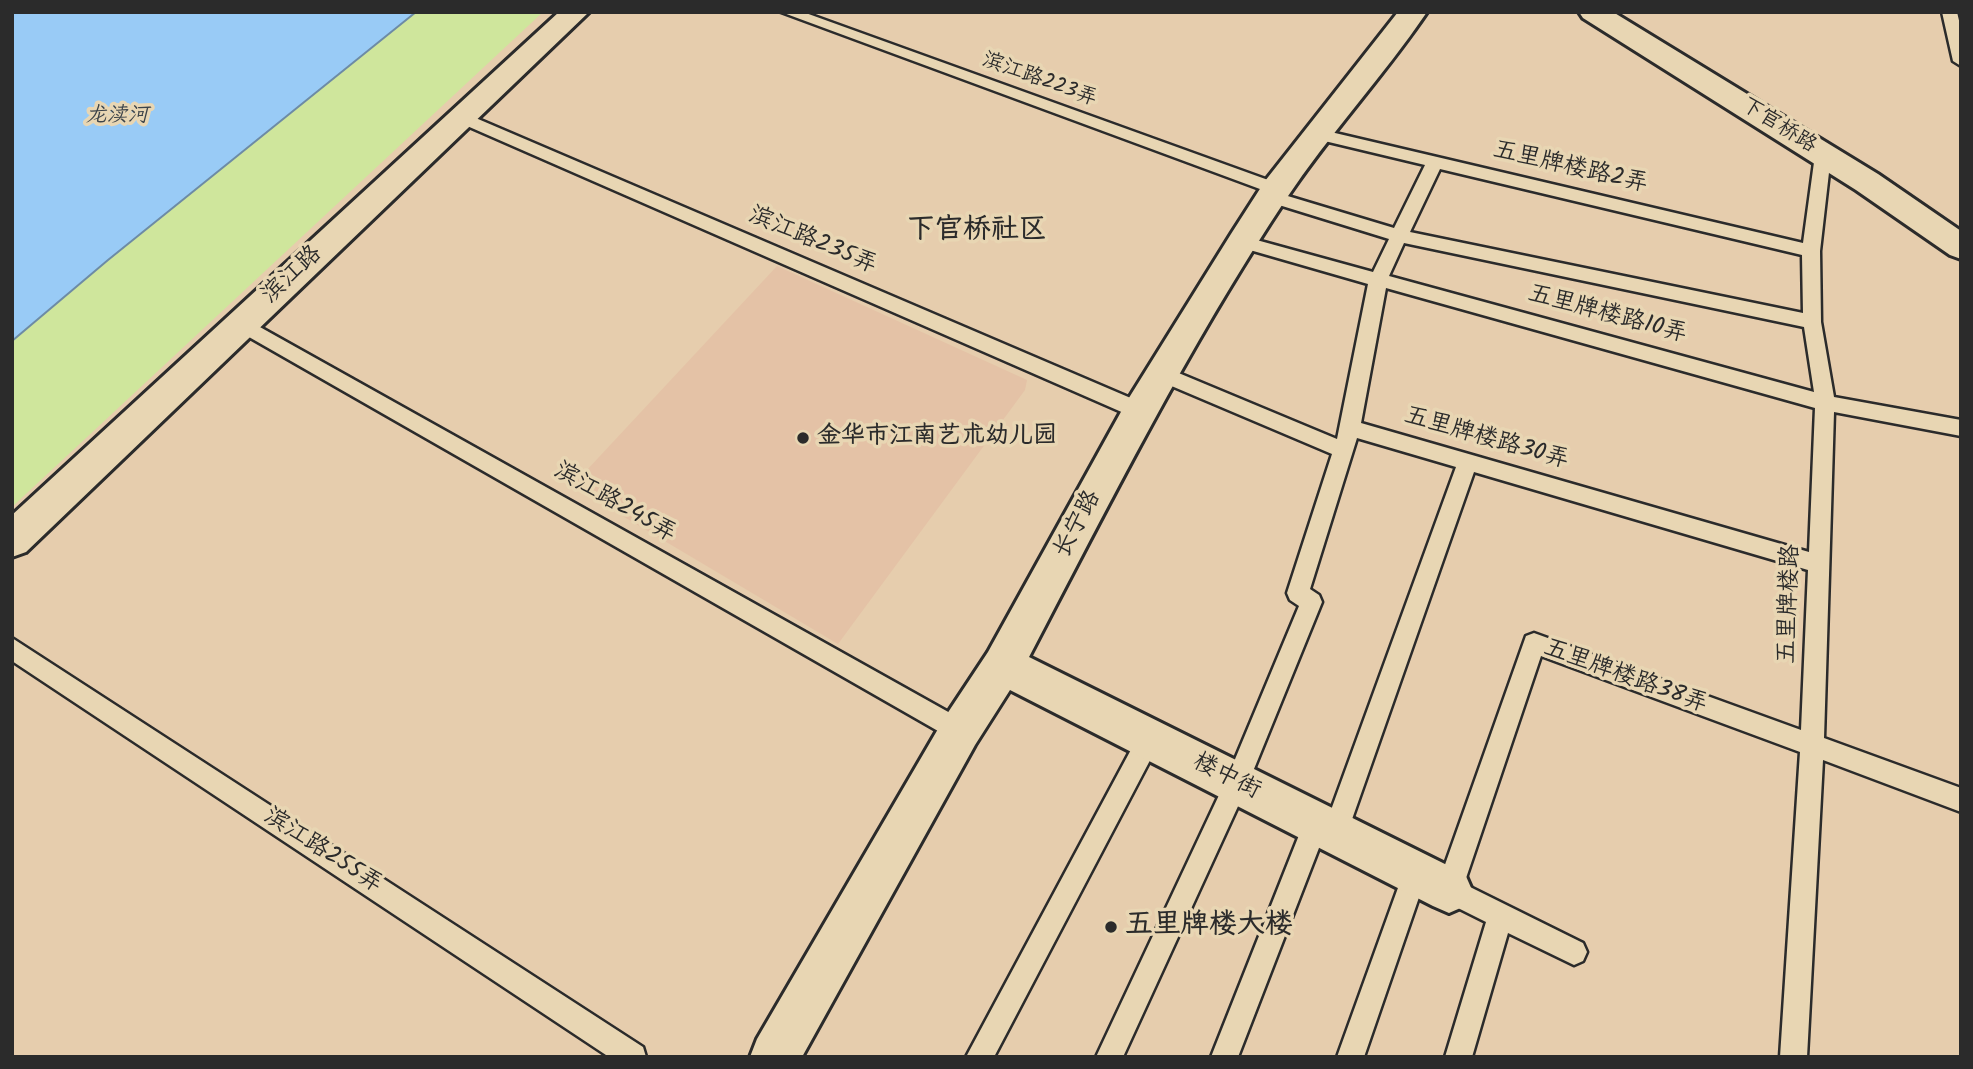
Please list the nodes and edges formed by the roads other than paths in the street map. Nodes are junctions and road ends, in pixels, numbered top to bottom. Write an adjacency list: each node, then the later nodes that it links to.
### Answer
1 (575, 12): 7 (street, 滨江路)
2 (788, 12): 11 (lane, 滨江路223弄)
3 (1413, 12): 8 (street, 长宁路)
4 (1593, 12): 9 (street, 下官桥路)
5 (1950, 12): 6 (lane)
6 (1961, 61)
7 (464, 118): 18 (street, 滨江路); 21 (lane, 滨江路235弄)
8 (1318, 134): 10 (lane, 五里牌楼路2弄); 11 (street, 长宁路)
9 (1823, 155): 14 (street, 下官桥路); 15 (lane, 五里牌楼路)
10 (1435, 162): 12 (lane); 15 (lane, 五里牌楼路2弄)
11 (1274, 193): 12 (lane, 滨江路223弄); 13 (street, 长宁路)
12 (1399, 236): 16 (lane); 17 (lane, 滨江路223弄)
13 (1242, 242): 16 (lane, 五里牌楼路10弄); 19 (street, 长宁路)
14 (1961, 247)
15 (1811, 251): 17 (lane, 五里牌楼路)
16 (1378, 279): 20 (lane, 五里牌楼路10弄); 22 (lane)
17 (1812, 322): 20 (lane, 五里牌楼路)
18 (242, 324): 26 (street, 滨江路); 30 (lane, 滨江路245弄)
19 (1162, 374): 21 (street, 长宁路); 24 (lane)
20 (1825, 403): 23 (lane, 五里牌楼路10弄); 27 (lane, 五里牌楼路)
21 (1140, 411): 29 (street, 长宁路)
22 (1350, 428): 24 (lane); 25 (lane, 五里牌楼路30弄)
23 (1961, 428)
24 (1343, 450): 33 (lane)
25 (1468, 462): 27 (lane, 五里牌楼路30弄); 35 (lane)
26 (12, 540)
27 (1819, 564): 32 (lane, 五里牌楼路)
28 (12, 648): 39 (lane, 滨江路255弄)
29 (1003, 665): 30 (street, 长宁路); 31 (street, 楼中街)
30 (960, 731): 40 (street, 长宁路)
31 (1149, 738): 33 (street, 楼中街); 41 (lane)
32 (1812, 746): 34 (lane, 五里牌楼路38弄); 36 (lane, 五里牌楼路38弄); 46 (lane, 五里牌楼路)
33 (1237, 783): 35 (street, 楼中街); 42 (lane)
34 (1961, 800)
35 (1326, 828): 36 (street, 楼中街); 43 (lane)
36 (1432, 882): 37 (lane); 44 (lane)
37 (1500, 916): 38 (lane); 45 (lane)
38 (1574, 952)
39 (633, 1057)
40 (775, 1057)
41 (979, 1057)
42 (1109, 1057)
43 (1224, 1057)
44 (1350, 1057)
45 (1458, 1057)
46 (1793, 1057)

